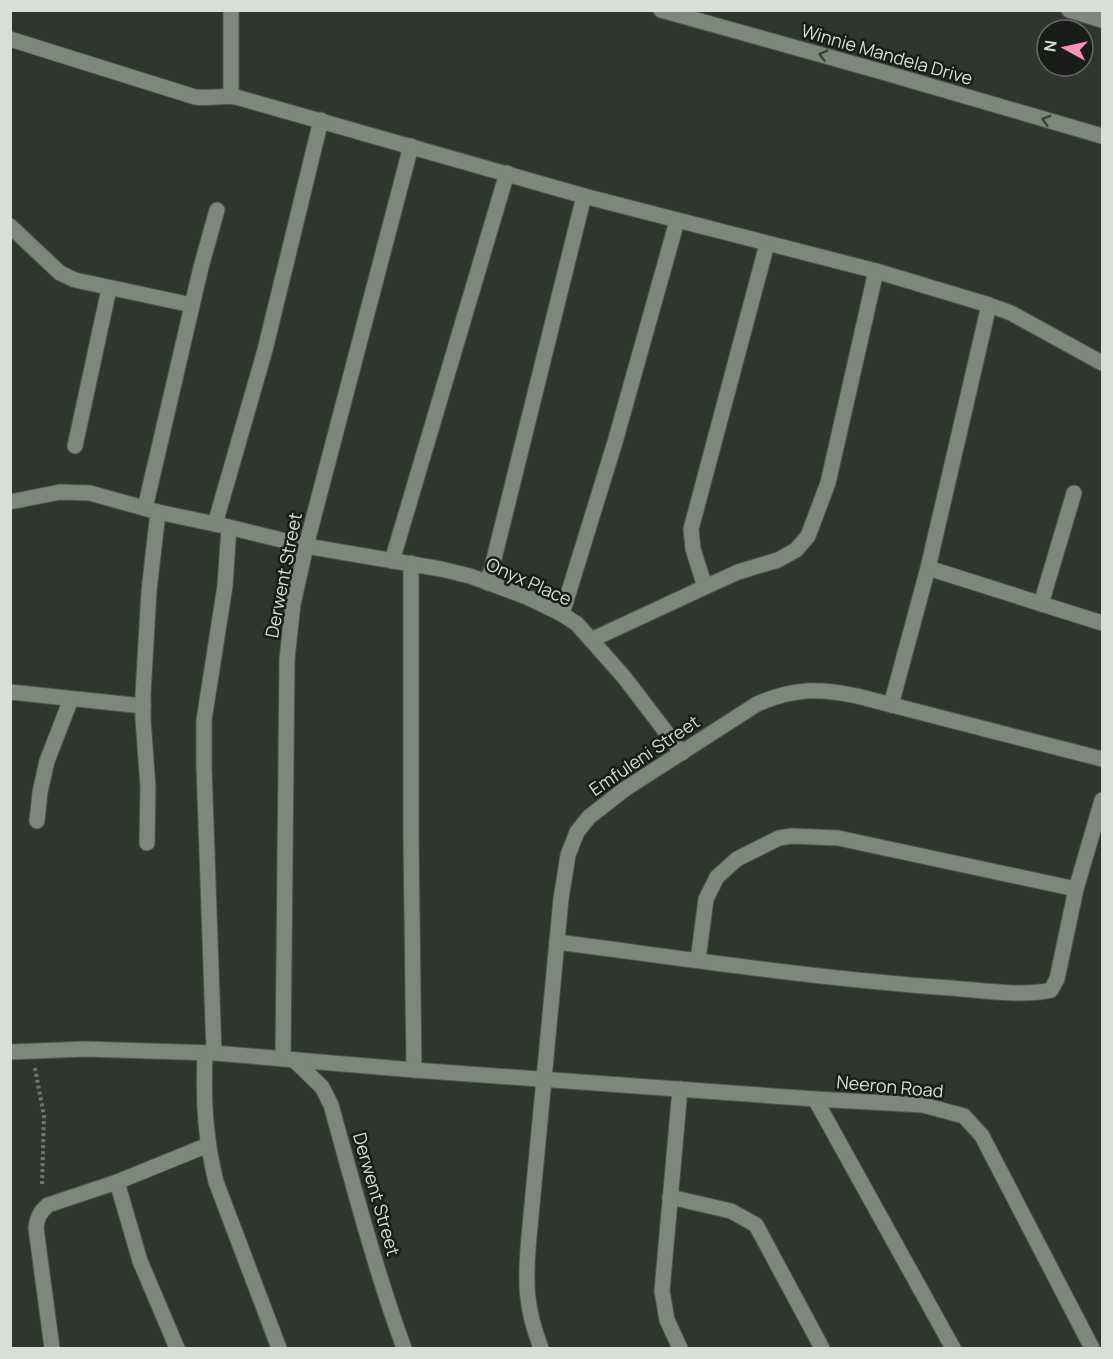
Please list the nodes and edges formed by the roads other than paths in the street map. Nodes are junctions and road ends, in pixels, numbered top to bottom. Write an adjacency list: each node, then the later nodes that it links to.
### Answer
1 (231, 10): 6 (street)
2 (661, 10): 8 (street, Winnie Mandela Drive, one-way to 2)
3 (1069, 10): 4 (street)
4 (1102, 20)
5 (10, 39): 6 (street)
6 (231, 96): 7 (street)
7 (321, 120): 9 (street); 25 (street)
8 (1102, 136)
9 (411, 146): 10 (street); 26 (street, Derwent Street)
10 (507, 173): 11 (street); 27 (street)
11 (584, 196): 13 (street); 30 (street)
12 (217, 210): 19 (street)
13 (678, 221): 15 (street); 33 (street)
14 (10, 226): 17 (street)
15 (767, 244): 16 (street); 31 (street)
16 (876, 271): 18 (street); 31 (street)
17 (109, 289): 19 (street); 21 (street)
18 (989, 305): 20 (street); 29 (street)
19 (192, 306): 24 (street)
20 (1102, 363)
21 (75, 446)
22 (1074, 493): 32 (street)
23 (10, 502): 24 (street, Onyx Place)
24 (151, 510): 25 (street, Onyx Place); 39 (street)
25 (222, 526): 26 (street, Onyx Place); 49 (street)
26 (306, 546): 27 (street, Onyx Place); 50 (street, Derwent Street)
27 (392, 561): 28 (street, Onyx Place)
28 (411, 563): 30 (street, Onyx Place); 51 (street)
29 (928, 568): 32 (street); 38 (street)
30 (488, 583): 33 (street, Onyx Place)
31 (705, 586): 35 (street)
32 (1041, 604): 34 (street)
33 (561, 614): 35 (street, Onyx Place)
34 (1102, 623)
35 (591, 639): 40 (street, Onyx Place)
36 (10, 692): 37 (street)
37 (71, 699): 39 (street); 43 (street)
38 (891, 705): 40 (street, Emfuleni Street); 41 (street, Emfuleni Street)
39 (143, 706): 44 (street)
40 (682, 753): 46 (street, Emfuleni Street)
41 (1102, 759)
42 (1102, 800): 45 (street)
43 (37, 821)
44 (147, 843)
45 (1076, 890): 47 (street); 47 (street)
46 (557, 942): 47 (street); 52 (street, Emfuleni Street)
47 (698, 960)
48 (10, 1052): 49 (street, Neeron Road)
49 (209, 1053): 50 (street, Neeron Road); 55 (street)
50 (288, 1060): 51 (street, Neeron Road); 61 (street, Derwent Street)
51 (414, 1070): 52 (street, Neeron Road)
52 (545, 1078): 53 (street, Neeron Road); 62 (street, Emfuleni Street)
53 (680, 1089): 54 (street, Neeron Road); 57 (street)
54 (815, 1100): 65 (street); 66 (street, Neeron Road)
55 (208, 1145): 56 (street); 60 (street)
56 (117, 1182): 58 (street); 59 (street)
57 (670, 1197): 63 (street); 64 (street)
58 (52, 1348)
59 (177, 1348)
60 (279, 1348)
61 (404, 1348)
62 (541, 1348)
63 (680, 1348)
64 (822, 1348)
65 (953, 1348)
66 (1092, 1348)

